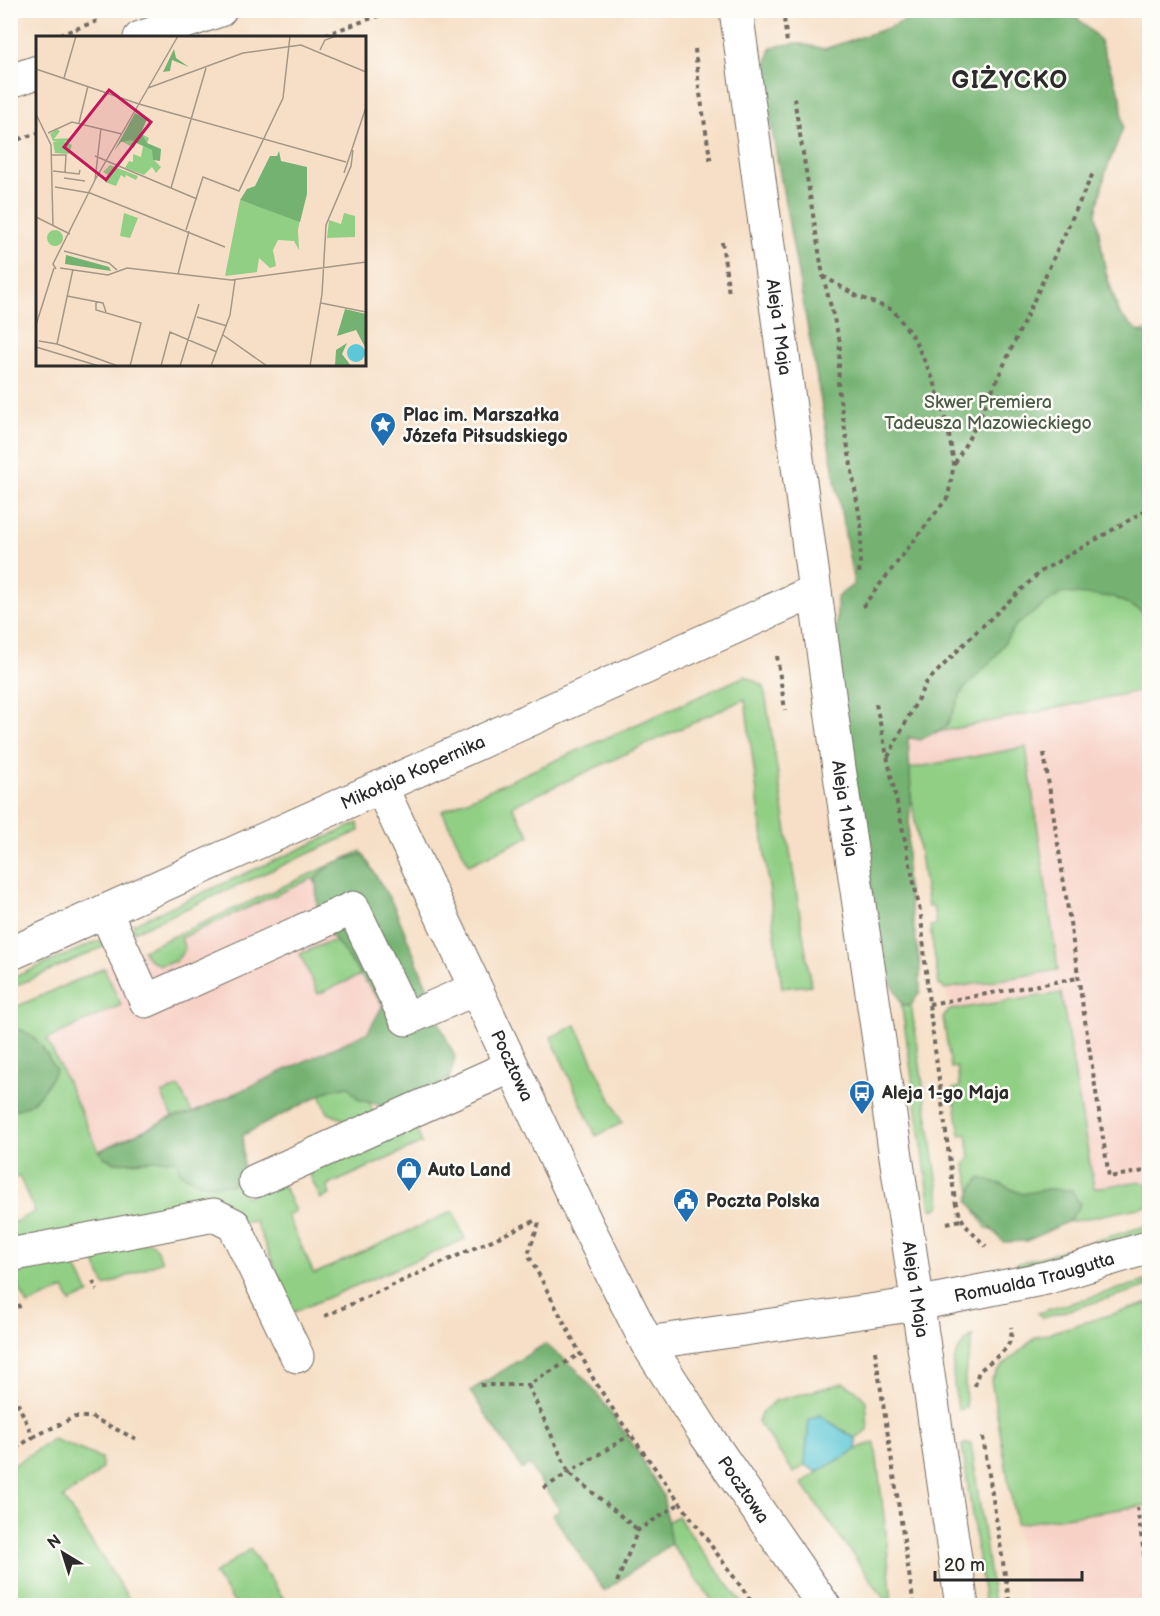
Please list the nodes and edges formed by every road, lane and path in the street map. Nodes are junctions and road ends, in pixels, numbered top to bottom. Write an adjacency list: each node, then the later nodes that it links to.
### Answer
1 (220, 10): 7 (street)
2 (395, 10): 8 (path)
3 (736, 10): 20 (street, Aleja 1 Maja)
4 (783, 10): 9 (path)
5 (107, 18): 6 (path)
6 (57, 36)
7 (146, 36)
8 (322, 36)
9 (787, 46)
10 (36, 73): 11 (street)
11 (10, 81)
12 (793, 93): 16 (path)
13 (36, 134): 14 (path)
14 (10, 142)
15 (1094, 171): 17 (path)
16 (823, 276): 17 (path); 19 (path)
17 (954, 464): 21 (path)
18 (1149, 508): 28 (path)
19 (858, 583)
20 (815, 591): 25 (street, Mikołaja Kopernika); 36 (street, Aleja 1 Maja)
21 (857, 604)
22 (776, 651): 23 (path)
23 (785, 710)
24 (1044, 753): 28 (path)
25 (381, 787): 26 (street, Mikołaja Kopernika); 29 (street, Pocztowa)
26 (105, 911): 27 (street, Mikołaja Kopernika); 29 (street)
27 (10, 954)
28 (1078, 978): 31 (path)
29 (475, 989): 30 (street, Pocztowa)
30 (512, 1066): 32 (street); 38 (street, Pocztowa)
31 (1149, 1170)
32 (255, 1181)
33 (540, 1218): 39 (path)
34 (1149, 1248): 36 (street, Romualda Traugutta)
35 (10, 1255): 39 (street)
36 (917, 1305): 37 (street); 57 (street, Aleja 1 Maja)
37 (868, 1311): 38 (street); 56 (path)
38 (647, 1342): 55 (street, Pocztowa)
39 (291, 1345)
40 (580, 1354): 41 (path)
41 (528, 1384): 42 (path); 48 (path)
42 (480, 1385)
43 (10, 1386): 45 (path)
44 (630, 1435): 48 (path)
45 (33, 1437): 46 (path); 47 (path)
46 (138, 1440)
47 (10, 1452)
48 (569, 1473): 49 (path); 52 (path)
49 (544, 1488)
50 (679, 1503): 52 (path)
51 (1137, 1507): 54 (path)
52 (638, 1530): 53 (path)
53 (617, 1582)
54 (1149, 1594)
55 (824, 1605)
56 (914, 1605)
57 (962, 1605)

